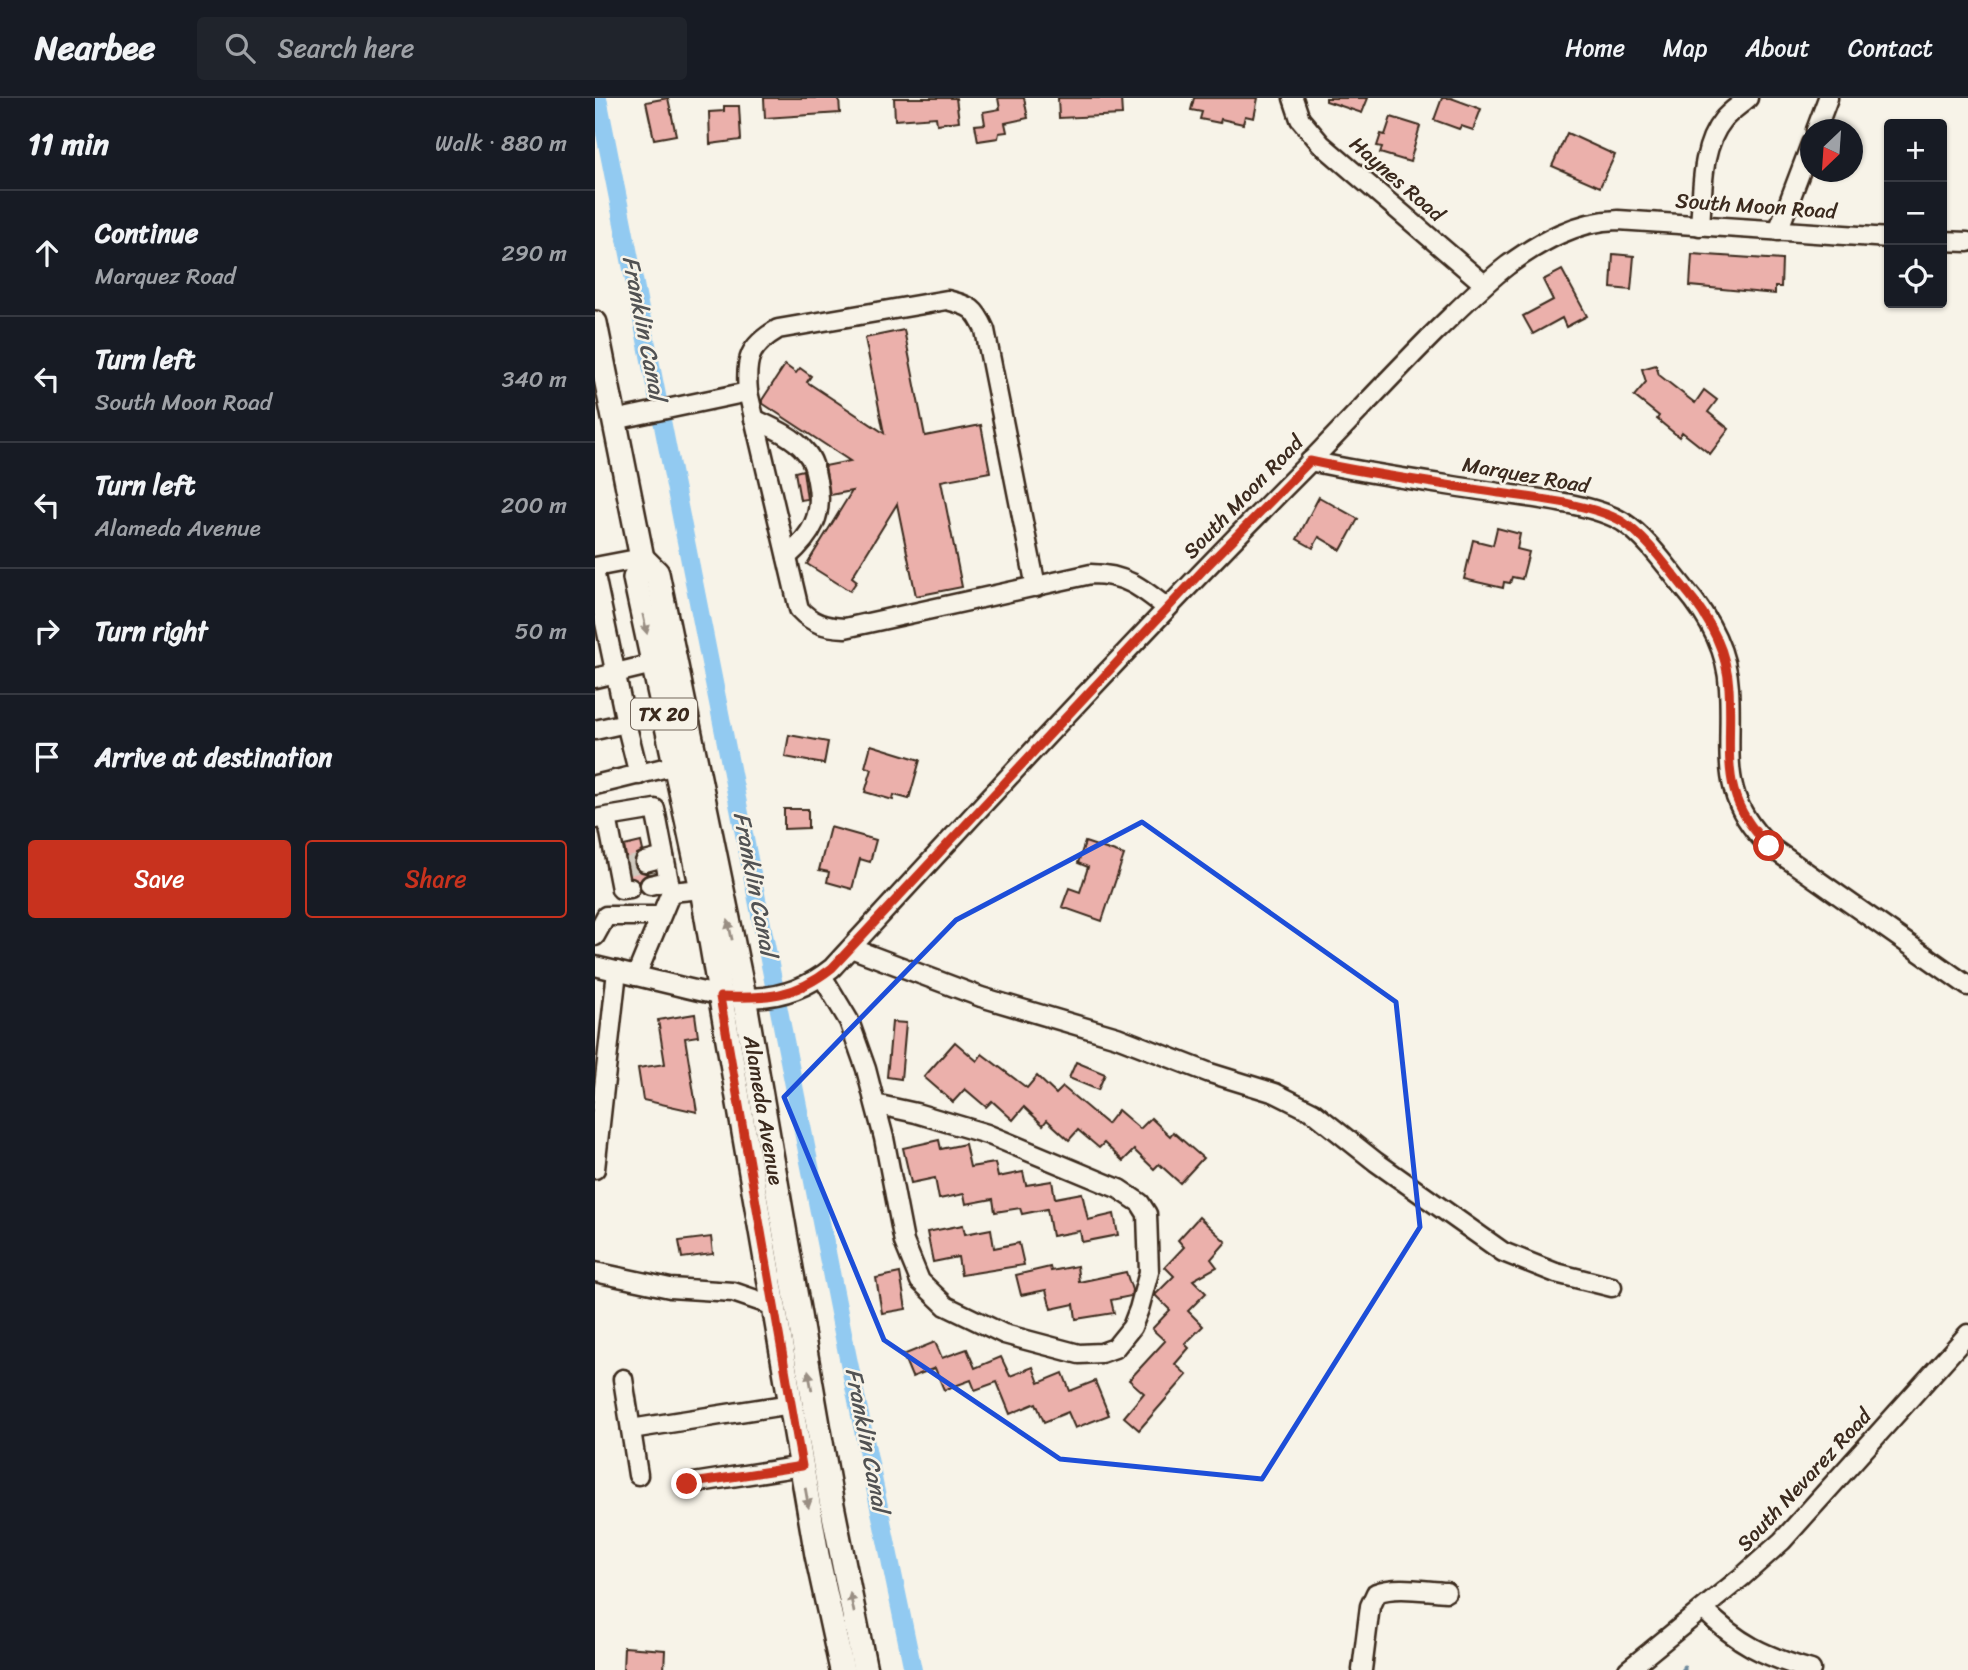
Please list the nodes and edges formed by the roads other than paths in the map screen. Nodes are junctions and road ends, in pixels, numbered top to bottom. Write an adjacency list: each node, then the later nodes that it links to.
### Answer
1 (1293, 98): 11 (street, Haynes Road)
2 (1748, 98): 6 (street)
3 (1828, 98): 4 (street)
4 (1820, 119)
5 (1800, 173): 7 (street)
6 (1700, 226): 7 (street, South Moon Road); 11 (street, South Moon Road)
7 (1778, 231): 8 (street, South Moon Road)
8 (1884, 237)
9 (1947, 240): 10 (street)
10 (1968, 242)
11 (1484, 284): 17 (street, South Moon Road)
12 (595, 323): 13 (main road, Alameda Avenue / TX 20)
13 (599, 356): 16 (main road, Alameda Avenue / TX 20)
14 (748, 391): 15 (street); 16 (street); 22 (street)
15 (754, 419): 18 (street); 18 (street)
16 (614, 420): 19 (main road, Alameda Avenue / TX 20)
17 (1310, 461): 23 (street, South Moon Road); 48 (street, Marquez Road)
18 (787, 557): 22 (street)
19 (642, 558): 20 (street); 24 (main road, Alameda Avenue / TX 20, one-way to 24); 50 (main road, Alameda Avenue / TX 20, one-way to 19)
20 (595, 567)
21 (595, 575): 25 (street)
22 (1036, 587): 23 (street)
23 (1167, 608): 43 (street, South Moon Road)
24 (653, 664): 25 (street); 29 (main road, Alameda Avenue / TX 20)
25 (615, 674): 26 (street); 27 (street)
26 (595, 678)
27 (626, 723): 28 (street); 30 (street)
28 (595, 730)
29 (675, 765): 30 (street); 33 (main road, Alameda Avenue / TX 20)
30 (639, 775): 31 (street)
31 (595, 785)
32 (601, 818): 34 (street); 40 (street)
33 (689, 829): 34 (street); 39 (main road, Alameda Avenue / TX 20)
34 (660, 835): 35 (street)
35 (664, 857): 36 (street); 38 (street)
36 (645, 862)
37 (650, 885): 38 (street)
38 (669, 887): 39 (street); 41 (street)
39 (702, 889): 49 (main road, Alameda Avenue / TX 20)
40 (606, 916): 41 (street); 42 (street)
41 (660, 916): 46 (street)
42 (595, 936)
43 (851, 948): 47 (street, South Moon Road); 54 (street)
44 (595, 966): 45 (street, South Moon Road)
45 (617, 971): 46 (street, South Moon Road); 52 (street)
46 (635, 976): 49 (street, South Moon Road)
47 (822, 976): 50 (street, South Moon Road); 51 (street)
48 (1968, 986)
49 (720, 997): 50 (street, South Moon Road); 55 (main road, Alameda Avenue / TX 20)
50 (751, 998): 66 (main road, Alameda Avenue / TX 20, one-way to 50)
51 (874, 1104): 51 (street)
52 (595, 1169)
53 (595, 1272): 55 (street)
54 (1612, 1287)
55 (773, 1306): 58 (main road, Alameda Avenue / TX 20)
56 (1968, 1334): 64 (street, South Nevarez Road)
57 (623, 1378): 59 (street)
58 (791, 1404): 59 (street); 60 (main road, Alameda Avenue / TX 20)
59 (631, 1429): 61 (street)
60 (802, 1466): 62 (street); 65 (main road, Alameda Avenue / TX 20, one-way to 65)
61 (638, 1475)
62 (687, 1484)
63 (1446, 1592): 67 (street)
64 (1703, 1609): 68 (street, South Nevarez Road); 69 (street)
65 (842, 1670)
66 (865, 1670)
67 (1362, 1670)
68 (1628, 1670)
69 (1811, 1670)

